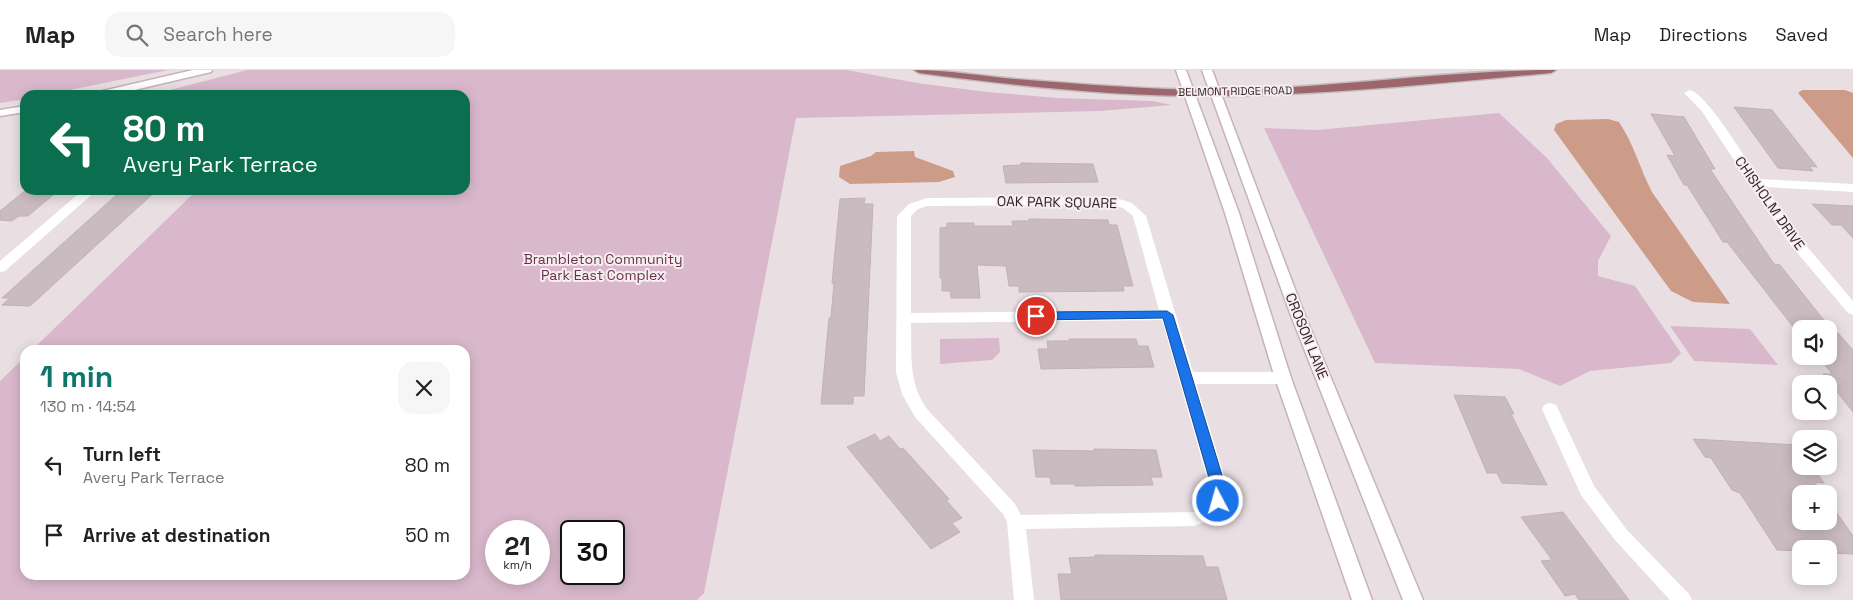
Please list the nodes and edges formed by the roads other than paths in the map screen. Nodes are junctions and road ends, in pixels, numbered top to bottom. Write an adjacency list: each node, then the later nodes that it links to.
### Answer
1 (207, 70): 6 (street)
2 (919, 70): 7 (main road, BELMONT RIDGE ROAD)
3 (1181, 70): 7 (street)
4 (1207, 70): 8 (street, CROSON LANE)
5 (1551, 70): 8 (main road, BELMONT RIDGE ROAD)
6 (129, 90)
7 (1190, 92): 8 (main road, BELMONT RIDGE ROAD); 20 (street)
8 (1216, 93): 25 (street, CROSON LANE)
9 (1690, 93): 12 (street, CHISHOLM DRIVE)
10 (20, 110): 11 (street)
11 (0, 113)
12 (1755, 182): 13 (street); 16 (street, CHISHOLM DRIVE)
13 (1853, 188)
14 (85, 195): 15 (street)
15 (0, 268)
16 (1851, 305)
17 (1167, 315): 18 (street); 18 (street, OAK PARK SQUARE); 19 (street, OAK PARK SQUARE)
18 (905, 318): 22 (street, OAK PARK SQUARE)
19 (1187, 378): 20 (street); 22 (street, OAK PARK SQUARE)
20 (1283, 378): 24 (street)
21 (1550, 408): 26 (street)
22 (1016, 522): 23 (street, OAK PARK SQUARE)
23 (1024, 600)
24 (1362, 600)
25 (1413, 600)
26 (1682, 600)

